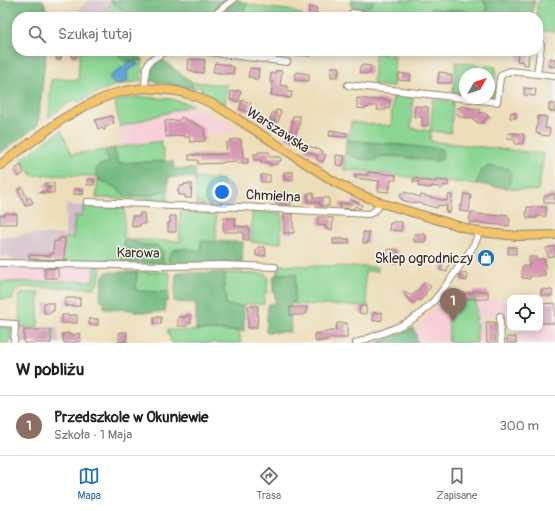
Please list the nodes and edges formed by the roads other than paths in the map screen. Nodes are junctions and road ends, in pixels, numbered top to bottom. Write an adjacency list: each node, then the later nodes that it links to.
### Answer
1 (233, 0): 2 (street)
2 (217, 12)
3 (158, 56): 10 (street)
4 (238, 56): 6 (street)
5 (539, 56): 7 (street)
6 (287, 62)
7 (537, 74): 8 (street); 9 (street)
8 (555, 76)
9 (348, 85)
10 (145, 88): 11 (main road, Warszawska); 13 (main road, Warszawska)
11 (0, 165)
12 (88, 202): 13 (street, Chmielna)
13 (381, 203): 14 (main road, Warszawska)
14 (479, 232): 15 (main road, Warszawska); 21 (street)
15 (555, 235)
16 (0, 263): 17 (street, Karowa)
17 (275, 267)
18 (500, 316): 22 (street)
19 (0, 324): 20 (street)
20 (14, 343)
21 (356, 343)
22 (500, 343)

